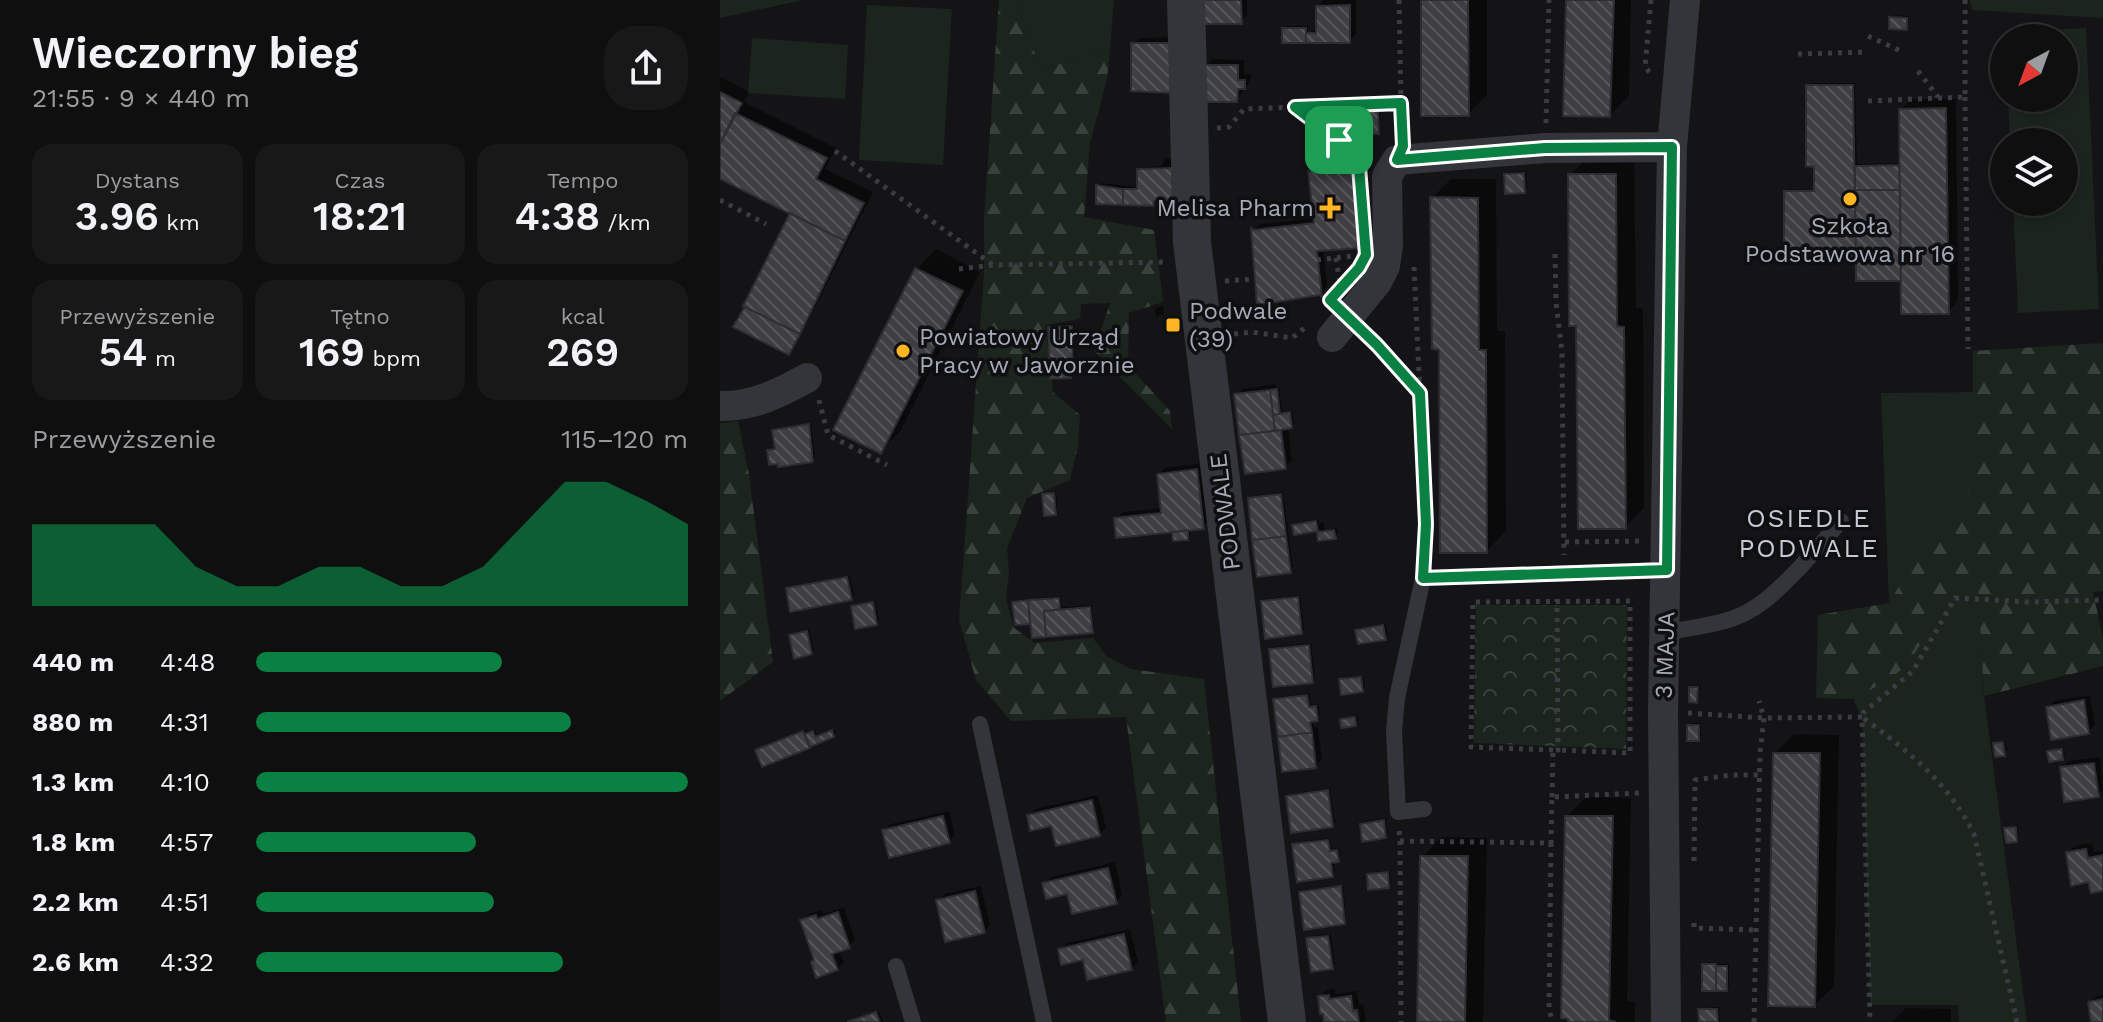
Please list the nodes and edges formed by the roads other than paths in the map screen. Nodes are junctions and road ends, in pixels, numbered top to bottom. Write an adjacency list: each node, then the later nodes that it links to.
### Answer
1 (1186, 0): 15 (street, PODWALE)
2 (1685, 0): 3 (street, 3 MAJA)
3 (1672, 147): 4 (street); 8 (street, 3 MAJA)
4 (1330, 325)
5 (807, 378): 6 (street)
6 (720, 406)
7 (1841, 521): 9 (lane)
8 (1667, 570): 9 (street, 3 MAJA); 11 (lane)
9 (1665, 633): 16 (street, 3 MAJA)
10 (980, 724): 14 (lane)
11 (1424, 809)
12 (896, 966): 13 (lane)
13 (913, 1022)
14 (1044, 1022)
15 (1287, 1022)
16 (1666, 1022)

